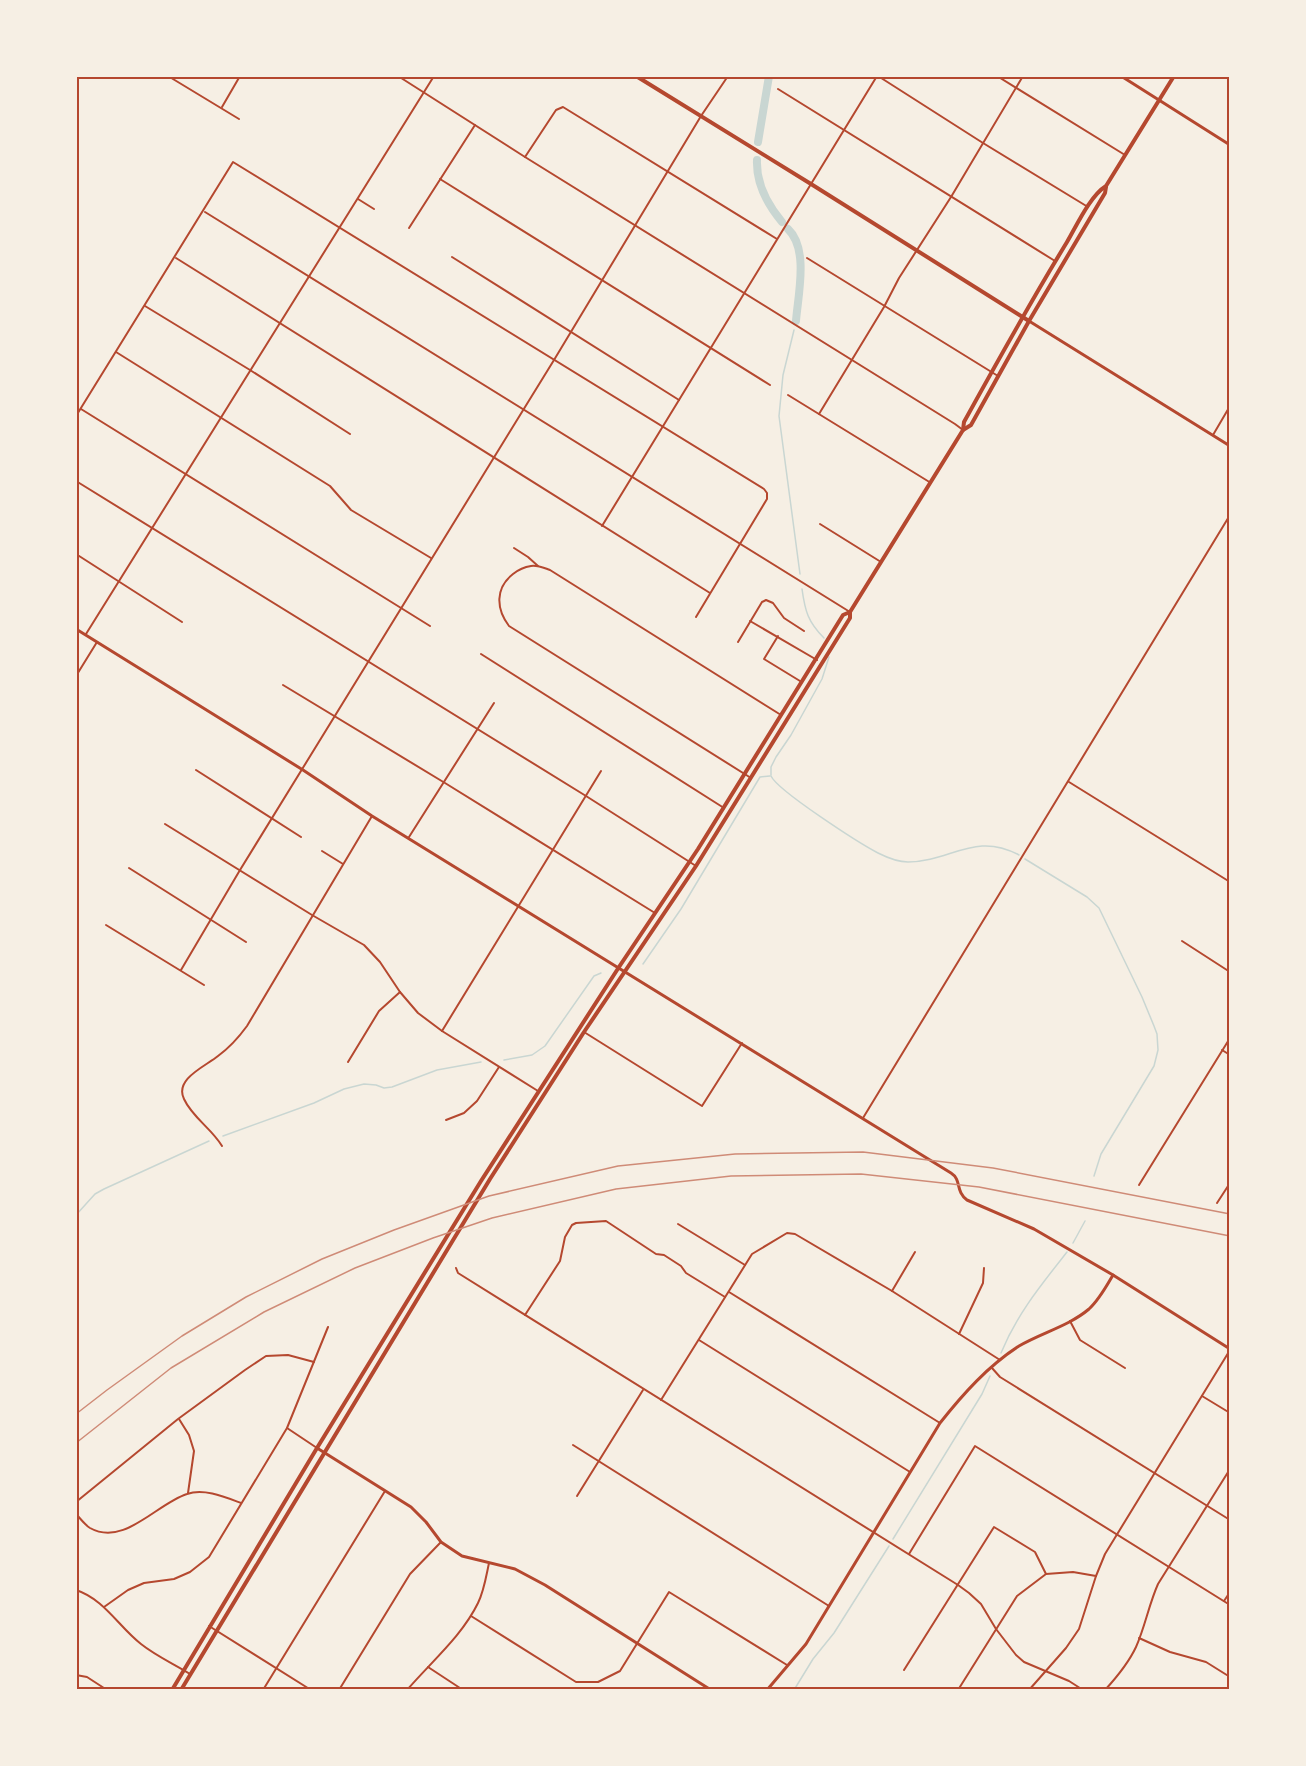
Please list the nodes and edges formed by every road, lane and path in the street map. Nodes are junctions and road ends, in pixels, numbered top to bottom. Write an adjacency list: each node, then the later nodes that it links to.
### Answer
1 (168, 76): 16 (street)
2 (240, 76): 16 (street)
3 (398, 76): 14 (street)
4 (434, 76): 14 (street)
5 (636, 76): 17 (main road)
6 (728, 76): 17 (street)
7 (877, 76): 20 (street); 21 (street)
8 (997, 76): 12 (street)
9 (1023, 76): 12 (street)
10 (1121, 76): 15 (street)
11 (1174, 76): 15 (main road)
12 (1016, 88): 21 (street); 23 (street)
13 (778, 89): 20 (street)
14 (424, 93): 19 (street); 30 (street)
15 (1159, 101): 22 (street); 23 (main road)
16 (221, 109): 18 (street)
17 (701, 116): 25 (street); 27 (main road)
18 (239, 119)
19 (475, 125): 24 (street); 26 (street)
20 (844, 130): 27 (street); 29 (street)
21 (983, 143): 29 (street); 31 (street)
22 (1230, 145)
23 (1125, 155): 28 (main road)
24 (525, 157): 25 (street); 34 (street)
25 (668, 173): 34 (street); 37 (street)
26 (440, 179): 36 (street); 44 (street)
27 (811, 184): 37 (street); 38 (main road)
28 (1106, 186): 31 (main road); 49 (main road)
29 (951, 197): 38 (street); 42 (street)
30 (358, 198): 32 (street); 35 (street)
31 (1088, 207): 42 (main road)
32 (374, 209)
33 (204, 211): 35 (street); 40 (street); 43 (street)
34 (636, 226): 44 (street); 45 (street)
35 (339, 228): 43 (street); 54 (street)
36 (409, 228)
37 (777, 239): 45 (street)
38 (916, 250): 47 (street); 48 (main road)
39 (453, 257): 51 (street)
40 (175, 258): 46 (street); 50 (street)
41 (807, 258): 47 (street)
42 (1055, 261): 48 (main road)
43 (310, 276): 50 (street); 63 (street)
44 (602, 279): 51 (street); 52 (street)
45 (744, 293): 52 (street); 55 (street)
46 (145, 306): 53 (street); 56 (street)
47 (884, 307): 55 (street); 57 (street)
48 (1022, 317): 49 (main road); 57 (main road)
49 (1029, 321): 58 (main road); 71 (street)
50 (280, 323): 56 (street); 73 (street)
51 (570, 332): 54 (street); 61 (street)
52 (711, 348): 59 (street); 61 (street)
53 (116, 352): 64 (street); 67 (street)
54 (554, 360): 63 (street); 68 (street)
55 (852, 360): 65 (street); 69 (street)
56 (250, 370): 67 (street); 70 (street)
57 (992, 372): 58 (street); 69 (main road)
58 (998, 376): 69 (main road)
59 (770, 385)
60 (788, 395): 65 (street)
61 (679, 400): 68 (street)
62 (1230, 406): 71 (street)
63 (523, 408): 73 (street); 75 (street)
64 (81, 409): 66 (street); 74 (street)
65 (819, 414): 77 (street)
66 (76, 416)
67 (220, 418): 74 (street); 85 (street)
68 (663, 427): 75 (street); 82 (street)
69 (963, 430): 77 (main road)
70 (350, 434)
71 (1213, 435): 72 (street)
72 (1230, 446)
73 (493, 458): 80 (street); 85 (street)
74 (185, 475): 81 (street); 90 (street)
75 (632, 477): 80 (street); 82 (street)
76 (76, 481): 81 (street)
77 (931, 483): 86 (main road)
78 (1230, 515): 117 (street)
79 (820, 524): 86 (street)
80 (602, 526): 89 (street)
81 (152, 528): 88 (street); 104 (street)
82 (739, 544): 89 (street); 91 (street)
83 (514, 548): 87 (street)
84 (76, 554): 88 (street)
85 (431, 558): 90 (street)
86 (881, 562): 91 (main road)
87 (538, 567): 109 (street); 115 (street)
88 (119, 581): 94 (street); 98 (street)
89 (710, 593): 92 (street)
90 (401, 609): 95 (street); 104 (street)
91 (850, 612): 103 (main road); 116 (main road)
92 (696, 617)
93 (750, 621): 97 (street); 99 (street); 101 (street)
94 (182, 622)
95 (430, 626)
96 (76, 629): 98 (street)
97 (804, 630)
98 (85, 634): 100 (street)
99 (778, 636): 103 (street); 106 (street)
100 (97, 642): 105 (street); 113 (street)
101 (738, 642)
102 (481, 654): 120 (street)
103 (817, 660): 106 (main road)
104 (369, 662): 110 (street); 111 (street)
105 (76, 676)
106 (803, 682): 109 (main road)
107 (283, 685): 110 (street)
108 (494, 703): 111 (street)
109 (782, 715): 115 (main road)
110 (335, 716): 113 (street); 118 (street)
111 (477, 729): 118 (street); 119 (street)
112 (196, 770): 122 (street)
113 (303, 770): 121 (street); 122 (street)
114 (601, 771): 119 (street)
115 (745, 774): 116 (street); 120 (main road)
116 (751, 778): 130 (main road)
117 (1068, 781): 133 (street); 156 (street)
118 (445, 783): 125 (street); 126 (street)
119 (586, 796): 126 (street); 128 (street)
120 (724, 808): 128 (main road)
121 (372, 816): 125 (street); 129 (street)
122 (272, 819): 124 (street); 132 (street)
123 (165, 824): 132 (street)
124 (301, 837)
125 (409, 838): 134 (street)
126 (553, 850): 134 (street); 135 (street)
127 (322, 851): 129 (street)
128 (689, 862): 130 (street); 135 (main road)
129 (343, 864): 136 (street)
130 (696, 866): 143 (main road)
131 (129, 868): 137 (street)
132 (240, 870): 136 (street); 137 (street)
133 (1230, 882)
134 (518, 905): 141 (street); 147 (street)
135 (655, 913): 141 (main road)
136 (312, 915): 146 (street); 158 (street)
137 (211, 920): 140 (street); 142 (street)
138 (106, 925): 142 (street)
139 (1182, 940): 144 (street)
140 (246, 942)
141 (619, 967): 143 (street); 155 (main road)
142 (181, 970): 145 (street)
143 (626, 971): 148 (main road); 150 (street)
144 (1230, 972)
145 (204, 985)
146 (400, 992): 147 (street); 153 (street)
147 (442, 1031): 154 (street)
148 (585, 1032): 150 (street); 190 (main road)
149 (1230, 1038): 151 (street)
150 (742, 1043): 156 (street)
151 (1222, 1050): 152 (street); 160 (street)
152 (1230, 1055)
153 (348, 1062)
154 (499, 1067): 155 (street); 157 (street)
155 (538, 1091): 189 (main road)
156 (863, 1118): 167 (street)
157 (446, 1120)
158 (222, 1146)
159 (1230, 1183): 161 (street)
160 (1139, 1185)
161 (1217, 1203)
162 (678, 1224): 164 (street)
163 (915, 1252): 168 (street)
164 (745, 1265): 168 (street); 169 (street)
165 (456, 1268): 171 (street)
166 (984, 1268): 174 (street)
167 (1113, 1275): 172 (street); 176 (street)
168 (892, 1291): 174 (street)
169 (729, 1292): 170 (street); 186 (street)
170 (726, 1297): 171 (street); 175 (street)
171 (525, 1315): 181 (street)
172 (1070, 1321): 177 (street); 180 (street)
173 (328, 1327): 178 (street)
174 (959, 1334): 177 (street)
175 (698, 1340): 183 (street); 193 (street)
176 (1230, 1349): 182 (street)
177 (1000, 1360): 179 (street)
178 (314, 1362): 185 (street); 187 (street)
179 (991, 1367): 186 (street); 194 (street)
180 (1125, 1368)
181 (643, 1390): 183 (street); 191 (street)
182 (1202, 1396): 184 (street); 194 (street)
183 (661, 1400): 203 (street)
184 (1230, 1413)
185 (178, 1419): 196 (street); 198 (street)
186 (940, 1423): 193 (street)
187 (287, 1428): 189 (street); 199 (street)
188 (573, 1445): 191 (street)
189 (317, 1448): 190 (street); 219 (main road)
190 (323, 1452): 195 (street); 221 (main road)
191 (599, 1461): 197 (street); 216 (street)
192 (1230, 1469): 200 (street)
193 (910, 1472): 203 (street)
194 (1155, 1473): 200 (street); 204 (street)
195 (386, 1491): 205 (street); 226 (street)
196 (188, 1493): 199 (street); 201 (street)
197 (576, 1497)
198 (76, 1502)
199 (241, 1503): 217 (street)
200 (1207, 1505): 202 (street); 208 (street)
201 (76, 1514)
202 (1230, 1520)
203 (874, 1533): 206 (street); 216 (street)
204 (1117, 1535): 206 (street); 208 (street); 210 (street)
205 (441, 1542): 207 (street); 238 (street)
206 (909, 1554): 211 (street)
207 (489, 1563): 218 (street); 223 (street)
208 (1168, 1567): 214 (street); 222 (street)
209 (1046, 1574): 210 (street); 211 (street); 220 (street)
210 (1096, 1576): 229 (street)
211 (958, 1585): 220 (street); 228 (street)
212 (76, 1590): 217 (street)
213 (1230, 1592): 214 (street)
214 (1224, 1601): 215 (street)
215 (1230, 1605)
216 (829, 1606): 225 (street)
217 (104, 1607): 227 (street)
218 (471, 1616): 223 (street); 224 (street)
219 (209, 1626): 221 (street); 227 (main road)
220 (996, 1629): 229 (street); 243 (street)
221 (216, 1630): 226 (street); 230 (main road)
222 (1139, 1638): 232 (street); 246 (street)
223 (639, 1643): 225 (street); 241 (street)
224 (427, 1666): 239 (street); 240 (street)
225 (789, 1666): 242 (street)
226 (277, 1668): 236 (street); 237 (street)
227 (183, 1670): 230 (street); 234 (main road)
228 (904, 1670)
229 (1045, 1670): 244 (street); 245 (street)
230 (190, 1674): 235 (main road)
231 (76, 1675): 233 (street)
232 (1230, 1677)
233 (107, 1689)
234 (172, 1689)
235 (181, 1689)
236 (263, 1689)
237 (311, 1689)
238 (339, 1689)
239 (407, 1689)
240 (463, 1689)
241 (711, 1689)
242 (767, 1689)
243 (958, 1689)
244 (1029, 1689)
245 (1083, 1689)
246 (1105, 1689)

